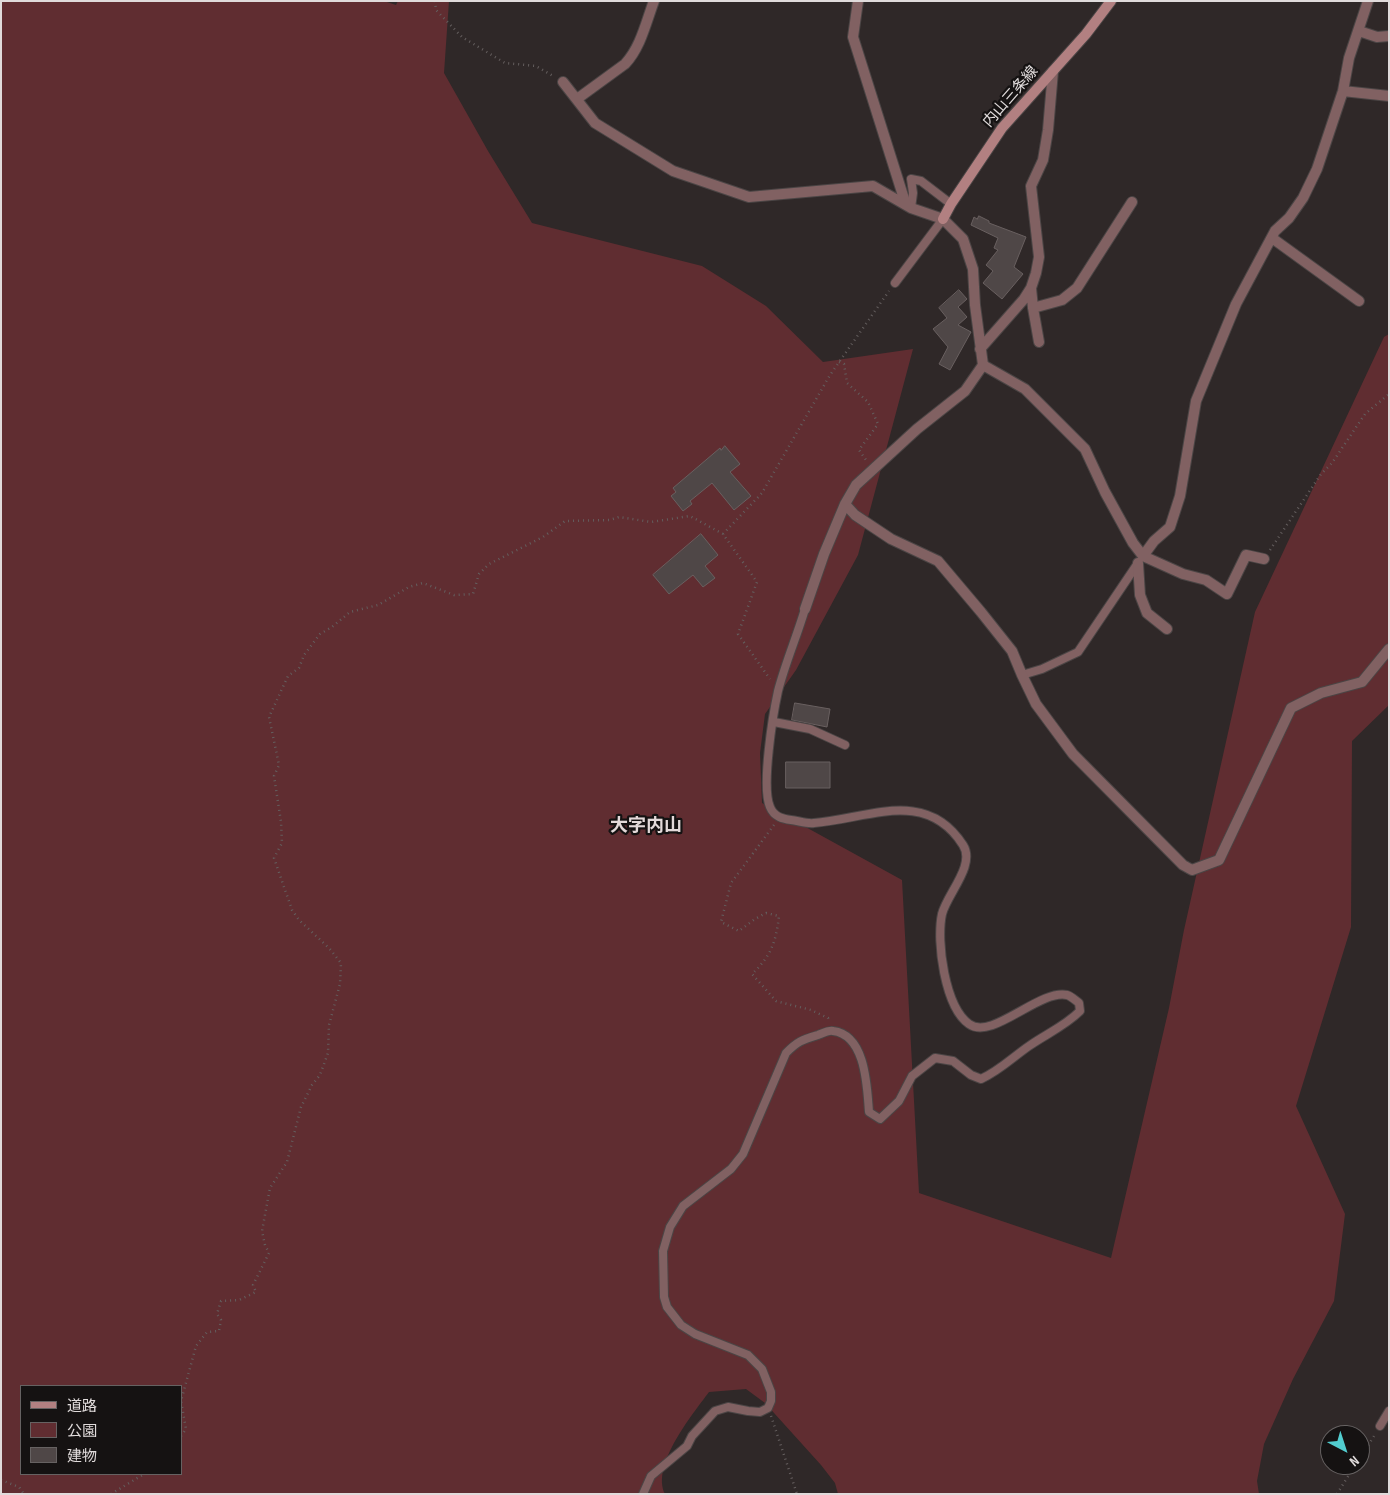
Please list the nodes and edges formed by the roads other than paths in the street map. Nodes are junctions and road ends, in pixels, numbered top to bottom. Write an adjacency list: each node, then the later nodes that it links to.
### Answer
1 (654, 1): 11 (street)
2 (858, 1): 14 (street)
3 (1111, 1): 7 (main road, 内山三条線)
4 (1368, 1): 5 (street)
5 (1358, 31): 6 (street); 9 (street)
6 (1389, 36)
7 (1053, 71): 13 (main road, 内山三条線); 18 (street)
8 (563, 82): 11 (street)
9 (1343, 91): 10 (street); 16 (street)
10 (1389, 96)
11 (577, 99): 14 (street)
12 (1132, 202): 20 (street)
13 (951, 204): 14 (lane); 15 (main road, 内山三条線)
14 (908, 207): 15 (street)
15 (943, 219): 17 (lane); 22 (street)
16 (1272, 238): 19 (street); 26 (street)
17 (895, 283)
18 (1031, 288): 20 (street); 22 (street)
19 (1359, 301)
20 (1033, 308): 21 (street)
21 (1039, 342)
22 (980, 349): 23 (street)
23 (983, 365): 24 (street); 26 (street)
24 (846, 504): 27 (street); 30 (street)
25 (1264, 559): 26 (street)
26 (1140, 560): 28 (street); 30 (lane)
27 (805, 609): 31 (lane)
28 (1167, 630)
29 (1389, 649): 30 (street)
30 (1022, 676)
31 (774, 722): 32 (lane); 35 (lane)
32 (845, 745)
33 (1389, 1411): 34 (lane)
34 (1380, 1426)
35 (643, 1494)

